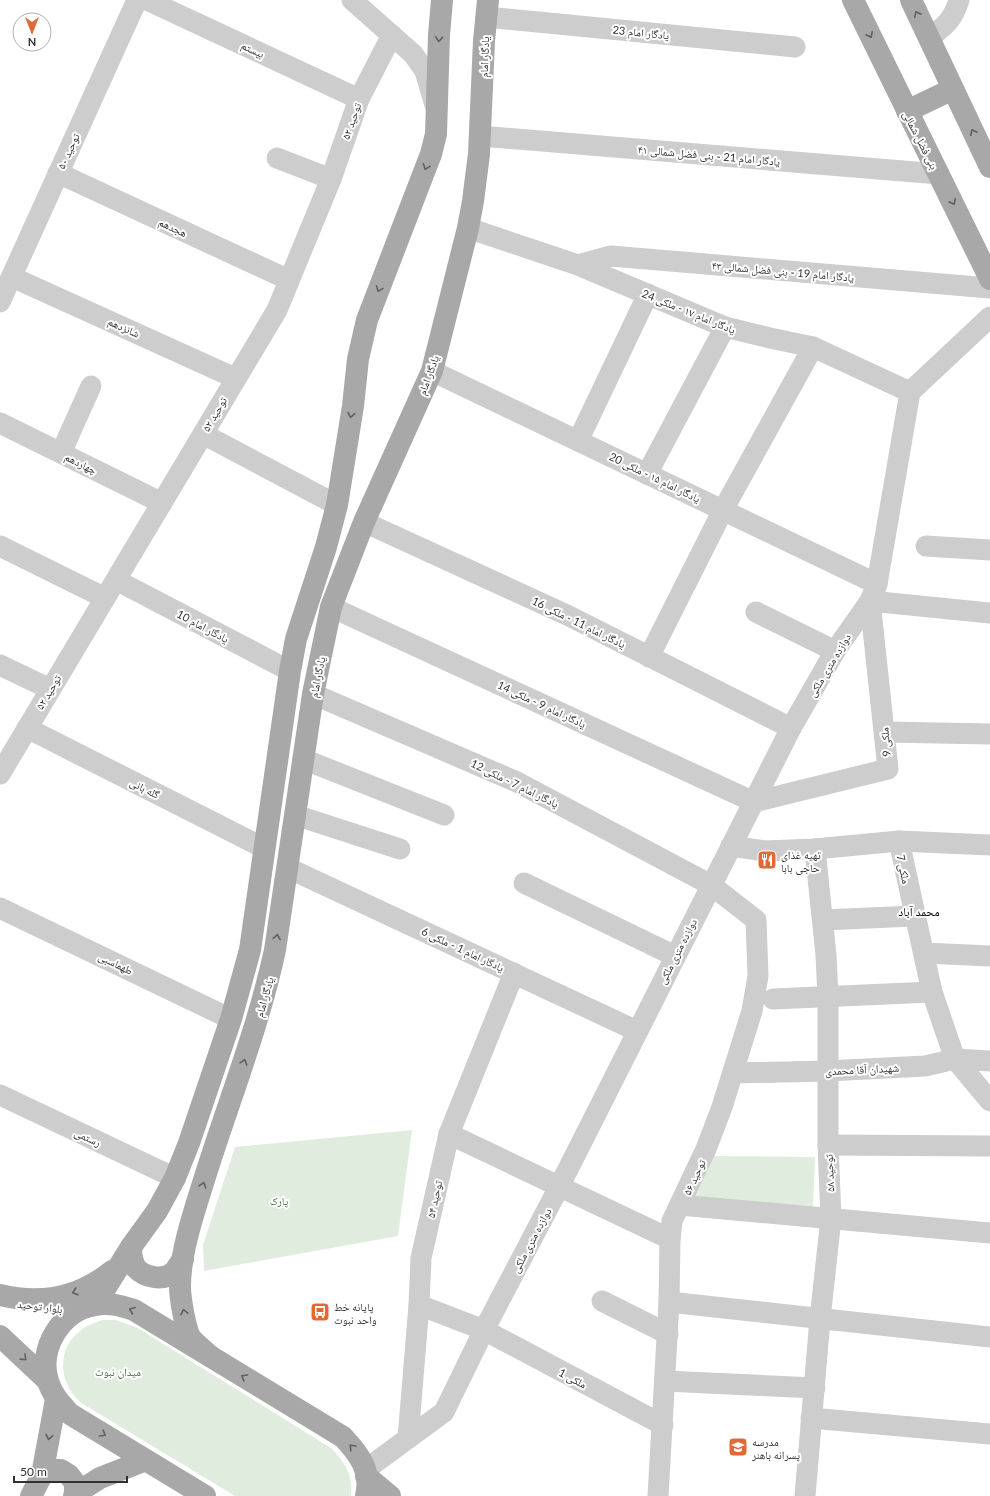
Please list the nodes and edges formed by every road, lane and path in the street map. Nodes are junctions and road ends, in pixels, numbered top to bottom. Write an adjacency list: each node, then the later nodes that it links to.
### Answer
1 (138, 0): 19 (street, توحید ۵۰)
2 (147, 0): 13 (street, بیستم)
3 (352, 0): 9 (street)
4 (442, 0): 14 (main road, one-way to 14)
5 (853, 0): 15 (main road, بنی فضل شمالی, one-way to 15)
6 (911, 0): 10 (main road, one-way to 6)
7 (959, 0): 10 (street)
8 (487, 8): 11 (street, یادگار امام 23); 16 (main road, یادگار امام)
9 (392, 35): 13 (street, توحید ۵۲); 14 (street)
10 (929, 38): 12 (main road)
11 (795, 46)
12 (952, 89): 15 (main road); 18 (main road, one-way to 12)
13 (359, 99): 21 (street, توحید ۵۲)
14 (436, 110): 43 (main road, one-way to 43)
15 (907, 111): 20 (main road, بنی فضل شمالی)
16 (480, 136): 20 (street, یادگار امام 21 - بنی فضل شمالی ۴۱); 22 (main road, یادگار امام)
17 (277, 158): 21 (street)
18 (990, 167)
19 (58, 173): 24 (street, توحید ۵۰); 26 (street, هجدهم)
20 (939, 174): 25 (main road, بنی فضل شمالی, one-way to 25)
21 (331, 179): 26 (street, توحید ۵۲)
22 (468, 228): 23 (street, یادگار امام ۱۷ - ملکی 24); 33 (main road, یادگار امام)
23 (578, 266): 27 (street, یادگار امام 19 - بنی فضل شمالی ۴۳); 28 (street, یادگار امام ۱۷ - ملکی 24)
24 (12, 276): 29 (street, توحید ۵۰); 34 (street, شانزدهم)
25 (990, 279)
26 (289, 280): 34 (street, توحید ۵۲)
27 (990, 288)
28 (648, 294): 31 (street, یادگار امام ۱۷ - ملکی 24); 39 (street)
29 (0, 302)
30 (990, 317): 36 (street)
31 (725, 327): 32 (street, یادگار امام ۱۷ - ملکی 24); 41 (street)
32 (813, 347): 36 (street, یادگار امام ۱۷ - ملکی 24); 44 (street)
33 (432, 371): 39 (street, یادگار امام ۱۵ - ملکی 20); 45 (main road, یادگار امام)
34 (235, 378): 38 (street, توحید ۵۲)
35 (91, 386): 40 (street)
36 (910, 392): 50 (street, دوازده متری ملکی)
37 (0, 423): 40 (street, چهاردهم)
38 (203, 434): 42 (street, توحید ۵۲); 43 (street)
39 (578, 441): 41 (street, یادگار امام ۱۵ - ملکی 20)
40 (61, 453): 42 (street, چهاردهم)
41 (647, 474): 44 (street, یادگار امام ۱۵ - ملکی 20)
42 (162, 503): 49 (street, توحید ۵۲)
43 (337, 505): 58 (main road)
44 (724, 510): 50 (street, یادگار امام ۱۵ - ملکی 20); 56 (street)
45 (364, 522): 52 (main road, یادگار امام); 56 (street, یادگار امام 11 - ملکی 16)
46 (0, 546): 51 (street)
47 (926, 546): 48 (street)
48 (990, 550)
49 (116, 580): 51 (street, توحید ۵۲); 58 (street, یادگار امام 10)
50 (873, 593): 54 (street); 55 (street, دوازده متری ملکی); 63 (street, ملکی 9)
51 (105, 598): 59 (street, توحید ۵۲)
52 (331, 607): 60 (main road, یادگار امام); 67 (street, یادگار امام 9 - ملکی 14)
53 (756, 612): 55 (street)
54 (990, 613)
55 (835, 652): 62 (street, دوازده متری ملکی)
56 (649, 656): 62 (street, یادگار امام 11 - ملکی 16)
57 (0, 665): 59 (street)
58 (290, 671): 73 (main road)
59 (50, 689): 61 (street, توحید ۵۲)
60 (313, 694): 65 (main road, یادگار امام); 78 (street, یادگار امام 7 - ملکی 12)
61 (27, 728): 66 (street, توحید ۵۲); 73 (street, گله بانی)
62 (792, 728): 67 (street, دوازده متری ملکی)
63 (885, 732): 64 (street); 67 (street, ملکی 9)
64 (990, 734)
65 (303, 759): 68 (main road, یادگار امام); 69 (street)
66 (0, 774)
67 (754, 802): 72 (street, دوازده متری ملکی)
68 (295, 815): 74 (street); 76 (main road, یادگار امام)
69 (444, 815)
70 (899, 841): 71 (street); 75 (street, ملکی 7); 80 (street, ملکی 7)
71 (990, 845)
72 (731, 846): 75 (street, ملکی 7); 78 (street, دوازده متری ملکی)
73 (264, 848): 89 (main road)
74 (400, 849)
75 (815, 849): 81 (street, توحید ۵۸)
76 (288, 868): 85 (street, یادگار امام 1 - ملکی 6); 107 (main road, یادگار امام, one-way to 76)
77 (524, 883): 83 (street)
78 (712, 885): 83 (street, دوازده متری ملکی); 94 (street, توحید ۵۶)
79 (0, 908): 89 (street, طهماسبی)
80 (914, 916): 81 (street); 82 (street, ملکی 7)
81 (823, 920): 87 (street, توحید ۵۸)
82 (924, 953): 84 (street); 86 (street, ملکی 7)
83 (675, 956): 90 (street, دوازده متری ملکی)
84 (990, 956)
85 (514, 973): 90 (street, یادگار امام 1 - ملکی 6); 97 (street, توحید ۵۴)
86 (932, 992): 87 (street); 91 (street, ملکی 7)
87 (828, 997): 88 (street); 93 (street, توحید ۵۸)
88 (773, 999)
89 (231, 1019): 100 (main road)
90 (637, 1031): 101 (street, دوازده متری ملکی)
91 (955, 1059): 92 (street, شهیدان آقا محمدی); 93 (street, شهیدان آقا محمدی); 96 (street)
92 (990, 1061)
93 (827, 1071): 94 (street, شهیدان آقا محمدی); 98 (street, توحید ۵۸)
94 (733, 1073): 102 (street, توحید ۵۶)
95 (0, 1095): 100 (street, رستمی)
96 (990, 1101)
97 (449, 1134): 101 (street); 113 (street, توحید ۵۴)
98 (828, 1145): 99 (street); 103 (street, توحید ۵۸)
99 (990, 1146)
100 (175, 1178): 106 (main road)
101 (559, 1186): 105 (street); 116 (street, دوازده متری ملکی)
102 (680, 1205): 103 (street); 105 (street, توحید ۵۶)
103 (831, 1218): 104 (street); 115 (street, توحید ۵۸)
104 (990, 1233)
105 (670, 1239): 112 (street, توحید ۵۶)
106 (131, 1247): 107 (main road); 108 (main road)
107 (183, 1259): 120 (main road, یادگار امام, one-way to 107)
108 (119, 1265): 109 (main road, one-way to 109); 114 (main road)
109 (0, 1295)
110 (0, 1299): 114 (main road, بلوار توحید)
111 (602, 1301): 117 (street)
112 (669, 1302): 115 (street); 117 (street, توحید ۵۶)
113 (419, 1305): 116 (street, ملکی 1); 127 (street, توحید ۵۴)
114 (87, 1307): 120 (main road, one-way to 114); 123 (main road)
115 (820, 1319): 119 (street); 122 (street, توحید ۵۸)
116 (484, 1330): 125 (street, ملکی 1); 127 (street, دوازده متری ملکی)
117 (668, 1334): 121 (street, توحید ۵۶)
118 (0, 1336): 123 (main road, one-way to 123)
119 (990, 1336)
120 (210, 1356): 130 (main road, one-way to 120)
121 (665, 1381): 122 (street); 125 (street, توحید ۵۶)
122 (815, 1388): 124 (street, توحید ۵۸)
123 (52, 1390): 128 (main road, one-way to 128); 129 (main road, one-way to 129)
124 (811, 1418): 126 (street); 136 (street, توحید ۵۸)
125 (663, 1425): 135 (street, توحید ۵۶)
126 (990, 1434)
127 (408, 1438): 130 (street, دوازده متری ملکی)
128 (146, 1460): 131 (main road); 133 (main road)
129 (42, 1475): 131 (main road); 132 (main road)
130 (366, 1480): 134 (main road)
131 (74, 1495)
132 (32, 1496)
133 (205, 1496)
134 (390, 1496)
135 (658, 1496)
136 (805, 1496)

